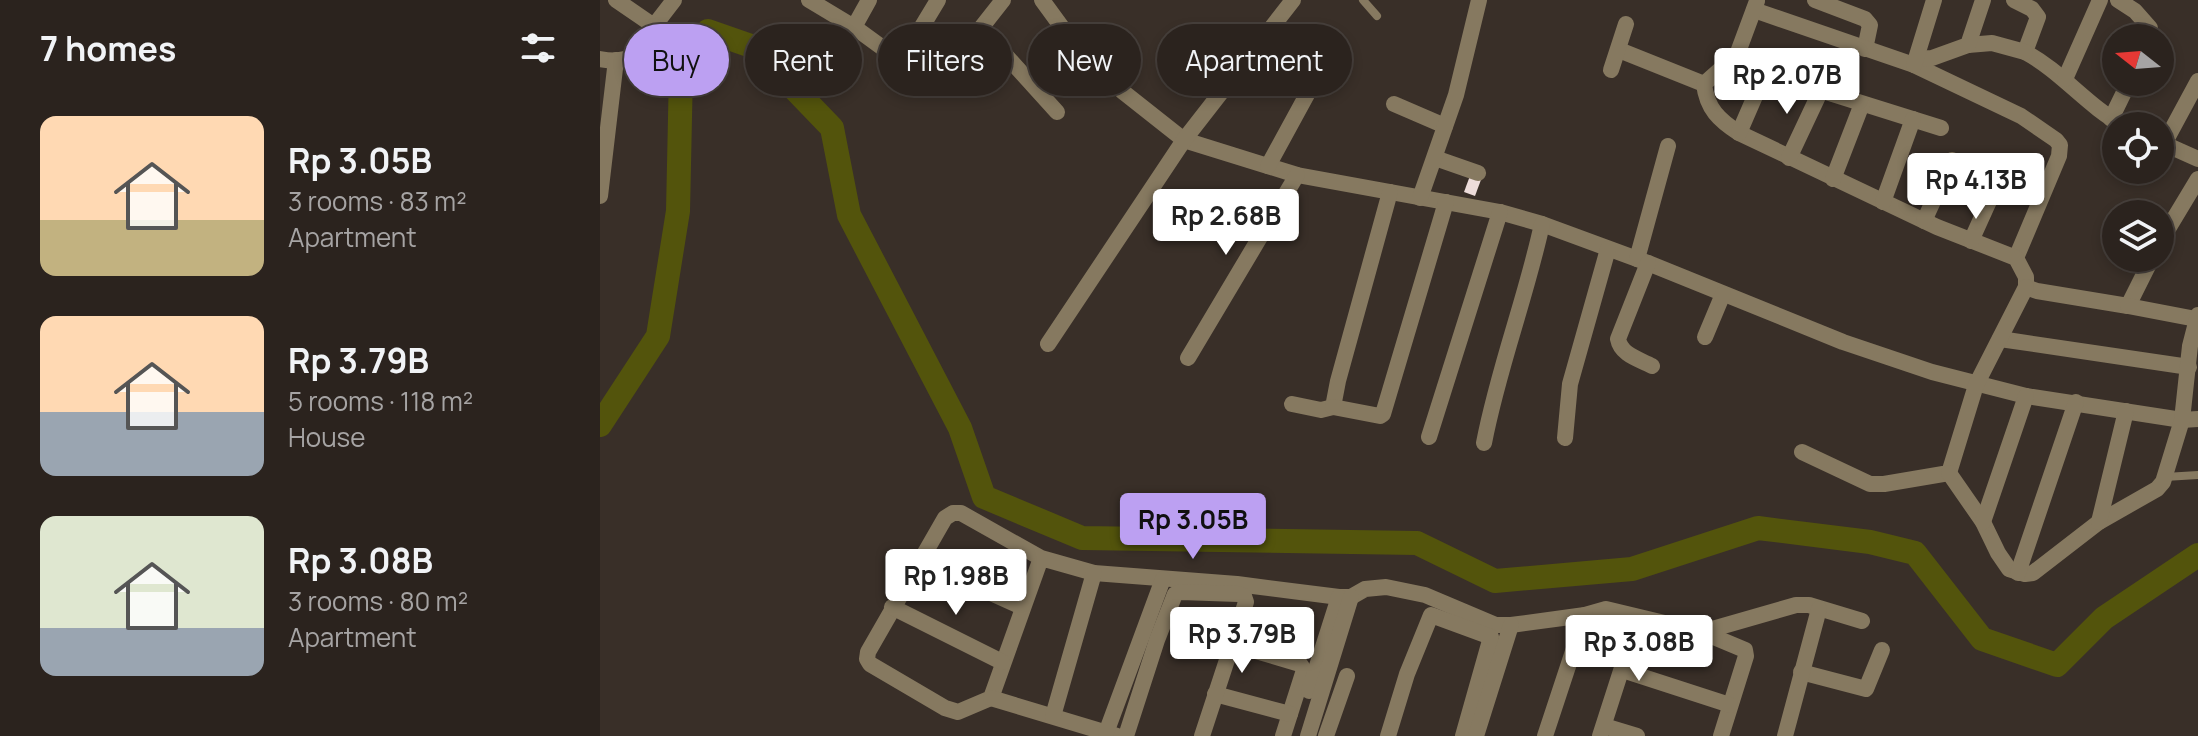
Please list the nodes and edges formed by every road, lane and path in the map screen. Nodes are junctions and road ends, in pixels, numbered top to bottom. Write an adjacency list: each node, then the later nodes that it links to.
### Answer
1 (616, 0): 19 (street)
2 (674, 0): 20 (street)
3 (809, 0): 21 (street)
4 (869, 0): 22 (street)
5 (938, 0): 23 (street)
6 (1003, 0): 24 (street)
7 (1042, 0): 54 (street)
8 (1293, 0): 54 (street)
9 (1363, 0): 18 (lane)
10 (1479, 0): 50 (street)
11 (1815, 0): 30 (street)
12 (1934, 0): 35 (street)
13 (1983, 0): 28 (street)
14 (2014, 0): 32 (street)
15 (2100, 0): 39 (street)
16 (2118, 0): 26 (street)
17 (1756, 5): 30 (street); 36 (street)
18 (1377, 16)
19 (651, 24)
20 (656, 24)
21 (849, 24)
22 (856, 24)
23 (924, 24)
24 (984, 24)
25 (1626, 24): 31 (street)
26 (2147, 24)
27 (862, 33): 29 (street)
28 (1968, 45): 32 (street); 35 (street)
29 (878, 46)
30 (1865, 49): 35 (street)
31 (1619, 50): 37 (street); 41 (street)
32 (2025, 52): 39 (street)
33 (608, 60): 68 (street)
34 (1012, 62): 47 (street)
35 (1915, 62): 78 (street)
36 (1734, 63): 38 (street); 41 (street)
37 (1611, 70)
38 (1765, 73): 42 (street); 53 (street)
39 (2065, 79): 48 (street)
40 (2198, 81): 44 (street)
41 (1704, 84): 53 (street)
42 (1821, 90): 46 (street); 58 (street)
43 (1306, 96): 61 (street)
44 (2193, 101): 51 (street)
45 (1394, 104): 50 (street)
46 (1862, 104): 49 (street); 64 (street)
47 (1057, 112)
48 (2105, 112)
49 (1913, 119): 52 (street); 71 (street)
50 (1445, 126): 57 (street)
51 (2174, 127)
52 (1941, 128)
53 (1739, 133): 58 (street)
54 (1184, 140): 61 (street); 87 (street)
55 (1668, 146): 79 (street)
56 (2174, 148): 59 (street)
57 (1435, 158): 62 (street); 69 (street)
58 (1789, 158): 64 (street)
59 (2198, 159)
60 (1952, 160): 74 (street)
61 (1268, 166): 63 (street)
62 (1478, 173)
63 (1297, 175): 67 (street); 88 (street)
64 (1833, 179): 71 (street)
65 (2198, 179): 73 (street)
66 (1995, 188): 76 (street)
67 (1390, 192): 69 (street); 95 (street)
68 (600, 196)
69 (1420, 198): 70 (street)
70 (1446, 202): 72 (street); 95 (street)
71 (1883, 202): 74 (street)
72 (1500, 212): 75 (street); 98 (street)
73 (2174, 217)
74 (1924, 221): 76 (street)
75 (1542, 224): 77 (street); 100 (street)
76 (1971, 241): 78 (street)
77 (1608, 249): 79 (street); 99 (street)
78 (2016, 258): 81 (street)
79 (1642, 261): 82 (street); 89 (street)
80 (2145, 272): 83 (street)
81 (2026, 287): 83 (street); 86 (street)
82 (1723, 294): 85 (street); 91 (street)
83 (2128, 306): 84 (street)
84 (2197, 317): 90 (street)
85 (1705, 337)
86 (2000, 339): 90 (street); 91 (street)
87 (1048, 344)
88 (1188, 358)
89 (1652, 366)
90 (2189, 367): 97 (street)
91 (1976, 385): 92 (street); 102 (street)
92 (2026, 396): 93 (street); 105 (street)
93 (2076, 402): 96 (street); 110 (street)
94 (1292, 404): 95 (street)
95 (1333, 407)
96 (2126, 411): 97 (street); 106 (street)
97 (2190, 420): 104 (street)
98 (1429, 437)
99 (1565, 438)
100 (1484, 443)
101 (1802, 452): 102 (street)
102 (1949, 473): 105 (street)
103 (2198, 475): 104 (lane)
104 (2165, 477): 106 (street)
105 (1983, 522): 110 (street)
106 (2099, 522): 110 (street)
107 (1041, 558): 108 (street); 109 (street); 114 (street)
108 (920, 561): 113 (street); 114 (street)
109 (1094, 573): 111 (street); 131 (street)
110 (2018, 573)
111 (1163, 579): 112 (street); 133 (street)
112 (1345, 597): 119 (street); 137 (street); 138 (street)
113 (892, 607): 123 (street); 128 (street)
114 (1022, 607): 123 (street)
115 (1819, 609): 118 (street); 120 (street); 125 (street)
116 (1585, 615): 117 (street); 119 (street); 143 (street)
117 (1638, 618): 120 (street); 124 (street)
118 (1862, 621)
119 (1511, 625): 142 (street)
120 (1702, 632): 129 (street)
121 (1232, 644): 127 (street); 130 (street); 134 (street)
122 (1882, 650): 125 (street)
123 (1002, 662): 128 (street)
124 (1622, 670): 129 (street); 132 (street)
125 (1801, 672): 146 (street)
126 (1347, 676): 139 (street)
127 (1215, 694): 130 (street); 135 (street)
128 (991, 698): 131 (street)
129 (1730, 705): 145 (street)
130 (1290, 714): 136 (street)
131 (1053, 716): 133 (street)
132 (1602, 731): 144 (street)
133 (1112, 734)
134 (1126, 736)
135 (1202, 736)
136 (1283, 736)
137 (1295, 736)
138 (1308, 736)
139 (1326, 736)
140 (1388, 736): 141 (street)
141 (1463, 736)
142 (1476, 736)
143 (1545, 736)
144 (1637, 736)
145 (1721, 736)
146 (1786, 736)

